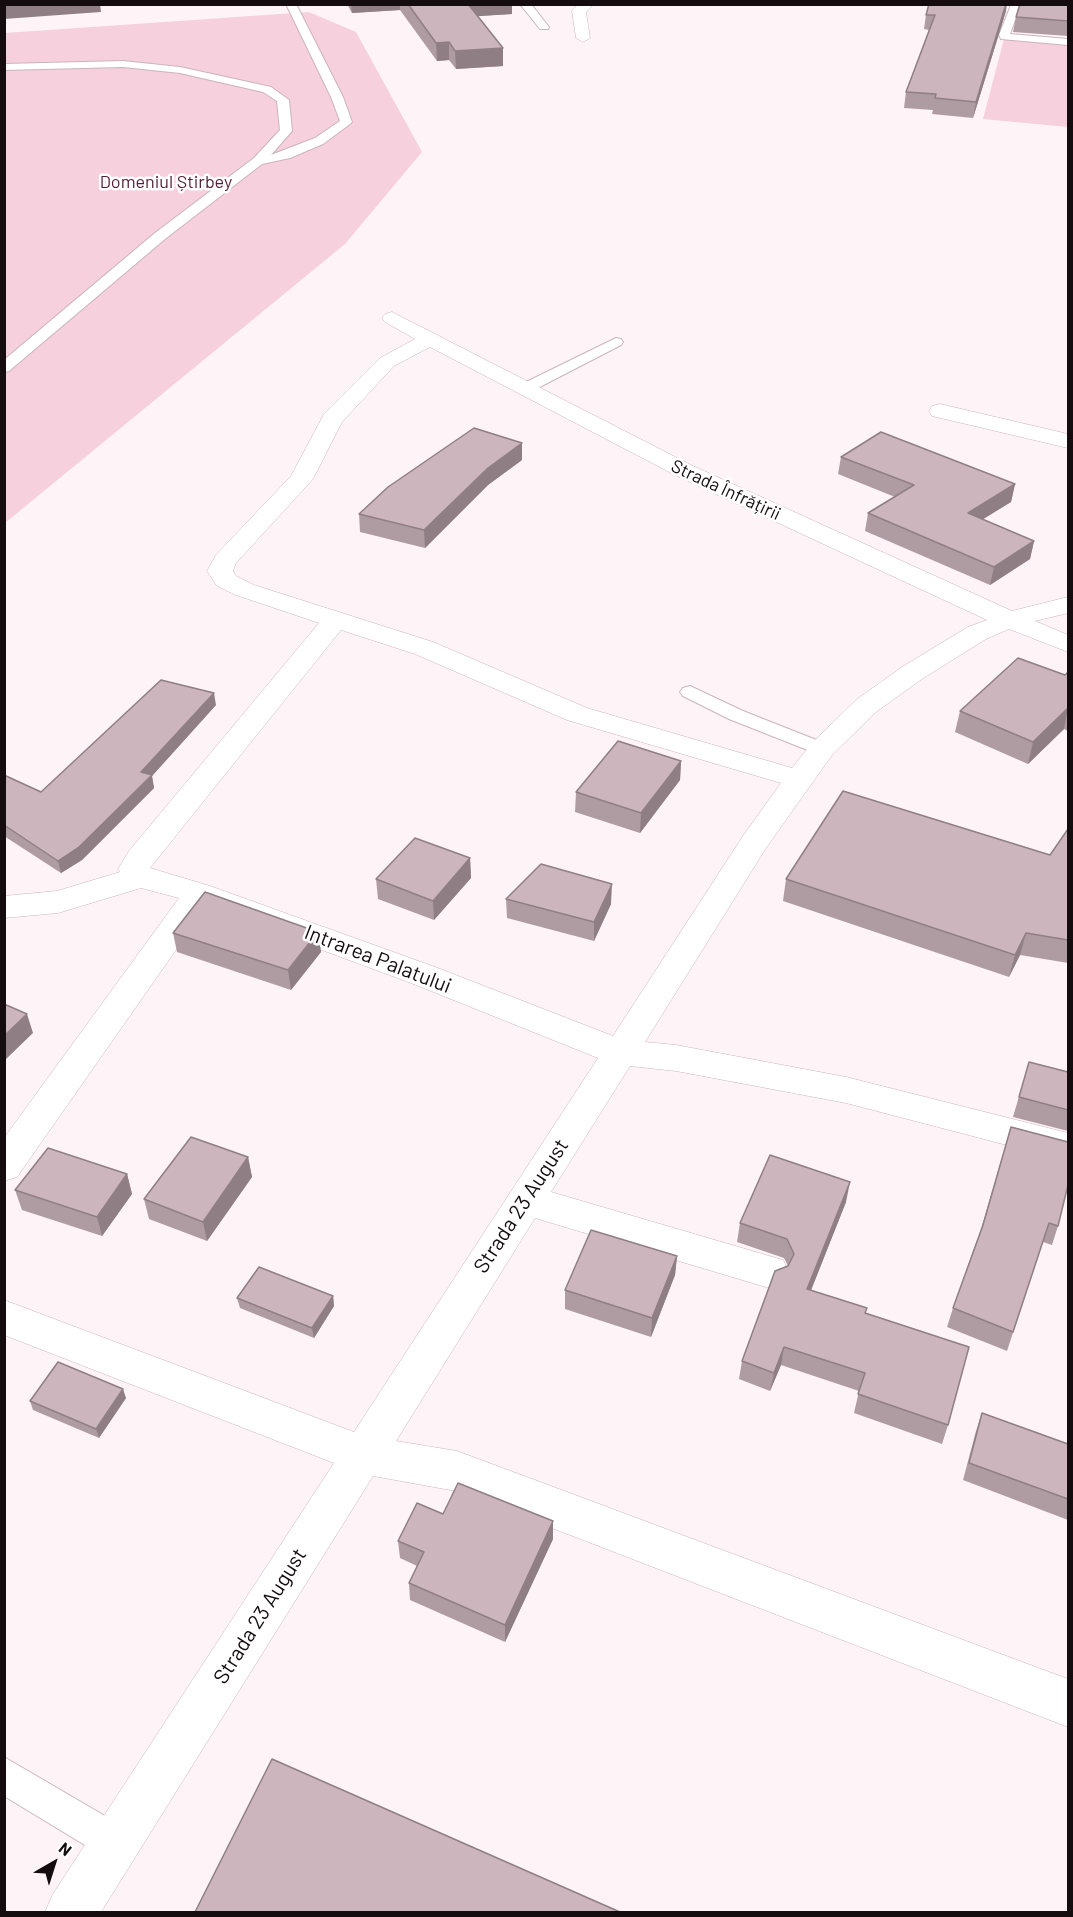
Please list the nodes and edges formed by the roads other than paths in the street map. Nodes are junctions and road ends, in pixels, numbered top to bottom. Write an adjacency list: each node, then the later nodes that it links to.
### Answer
1 (291, 4): 9 (lane)
2 (525, 4): 5 (lane)
3 (587, 4): 6 (street)
4 (1014, 6): 7 (lane)
5 (544, 27)
6 (583, 38)
7 (1068, 42)
8 (4, 67): 9 (lane)
9 (258, 161): 13 (lane)
10 (392, 318): 11 (street, Strada Înfrățirii)
11 (431, 339): 14 (street, Strada Înfrățirii); 18 (street)
12 (616, 342): 14 (lane)
13 (4, 368)
14 (524, 389): 19 (street, Strada Înfrățirii)
15 (940, 411): 16 (street)
16 (1068, 441)
17 (1068, 605): 19 (street, Strada 23 August)
18 (336, 619): 23 (street); 24 (street)
19 (1009, 620): 20 (street, Strada Înfrățirii); 22 (street, Strada 23 August)
20 (1068, 644)
21 (690, 692): 22 (lane)
22 (822, 749): 23 (street, Strada 23 August)
23 (799, 779): 27 (street, Strada 23 August)
24 (140, 877): 25 (street, Intrarea Palatului); 26 (street)
25 (199, 892): 27 (street, Intrarea Palatului); 29 (street)
26 (4, 907)
27 (620, 1052): 28 (street, Intrarea Palatului); 30 (street, Strada 23 August)
28 (1068, 1147)
29 (4, 1167)
30 (525, 1200): 31 (street); 33 (street, Strada 23 August)
31 (769, 1272)
32 (4, 1317): 33 (street)
33 (363, 1455): 34 (street); 36 (street, Strada 23 August)
34 (1068, 1703)
35 (4, 1774): 36 (lane)
36 (116, 1843): 37 (street, Strada 23 August)
37 (71, 1912)

